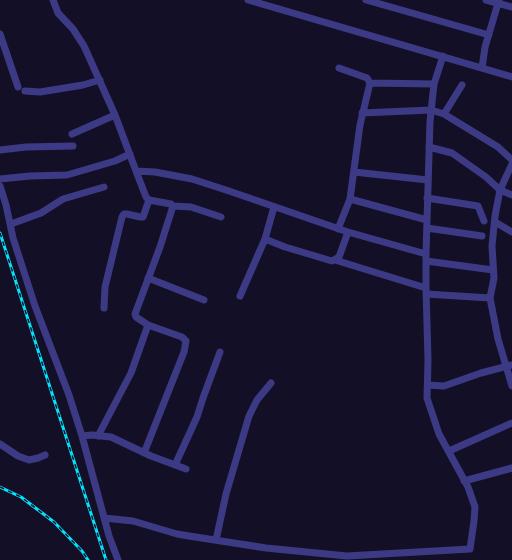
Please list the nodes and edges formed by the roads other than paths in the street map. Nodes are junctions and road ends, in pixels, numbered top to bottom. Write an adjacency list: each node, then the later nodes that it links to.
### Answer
1 (53, 0): 13 (street)
2 (248, 0): 9 (street)
3 (366, 0): 8 (street)
4 (486, 0): 5 (street)
5 (498, 2): 6 (street); 8 (street)
6 (512, 7)
7 (0, 34): 13 (street)
8 (489, 35): 11 (street)
9 (443, 56): 11 (street); 15 (street)
10 (340, 68): 14 (street)
11 (482, 68): 12 (street)
12 (512, 77)
13 (100, 80): 20 (street)
14 (370, 84): 15 (street); 18 (street)
15 (434, 84): 17 (street)
16 (462, 85): 19 (street)
17 (431, 110): 18 (street); 19 (street); 23 (street)
18 (362, 113): 29 (street)
19 (444, 114): 26 (street)
20 (115, 115): 21 (street); 25 (street)
21 (72, 134)
22 (73, 146): 24 (street)
23 (429, 147): 31 (street); 34 (street)
24 (0, 150)
25 (130, 154): 28 (street); 30 (street)
26 (512, 160)
27 (512, 164): 34 (street)
28 (136, 171): 38 (street); 40 (street)
29 (354, 172): 31 (street); 36 (street)
30 (0, 179)
31 (428, 180): 37 (street)
32 (0, 186): 45 (street)
33 (104, 187): 45 (street)
34 (500, 190): 35 (street); 44 (street)
35 (512, 195)
36 (350, 198): 42 (street); 47 (street)
37 (427, 198): 42 (street); 43 (street)
38 (149, 200): 39 (street); 60 (street)
39 (173, 206): 41 (street); 55 (street)
40 (274, 207): 47 (street); 51 (street)
41 (221, 217)
42 (427, 220): 46 (street)
43 (484, 221)
44 (495, 222): 49 (street); 54 (street)
45 (11, 224): 68 (street)
46 (427, 228): 50 (street); 52 (street)
47 (338, 229): 48 (street)
48 (348, 232): 52 (street); 53 (street)
49 (512, 232)
50 (482, 236)
51 (266, 239): 53 (street); 57 (street)
52 (426, 258): 54 (street); 56 (street)
53 (335, 260): 56 (street)
54 (493, 270): 58 (street)
55 (148, 278): 59 (street); 61 (street)
56 (426, 291): 58 (street); 65 (street)
57 (240, 296)
58 (490, 298): 63 (street)
59 (204, 300)
60 (104, 308)
61 (148, 325): 69 (street); 72 (street)
62 (220, 352): 74 (street)
63 (509, 366): 65 (street); 66 (street)
64 (271, 383): 79 (street)
65 (428, 385): 71 (street)
66 (512, 386)
67 (512, 423): 71 (street)
68 (82, 436): 69 (street); 78 (street)
69 (98, 436): 72 (street)
70 (0, 444): 73 (street)
71 (449, 452): 77 (street)
72 (144, 453): 74 (street)
73 (45, 456)
74 (175, 465): 76 (street)
75 (512, 468): 77 (street)
76 (186, 469)
77 (464, 481): 79 (street)
78 (104, 518): 79 (street); 80 (street)
79 (216, 540)
80 (118, 560)

